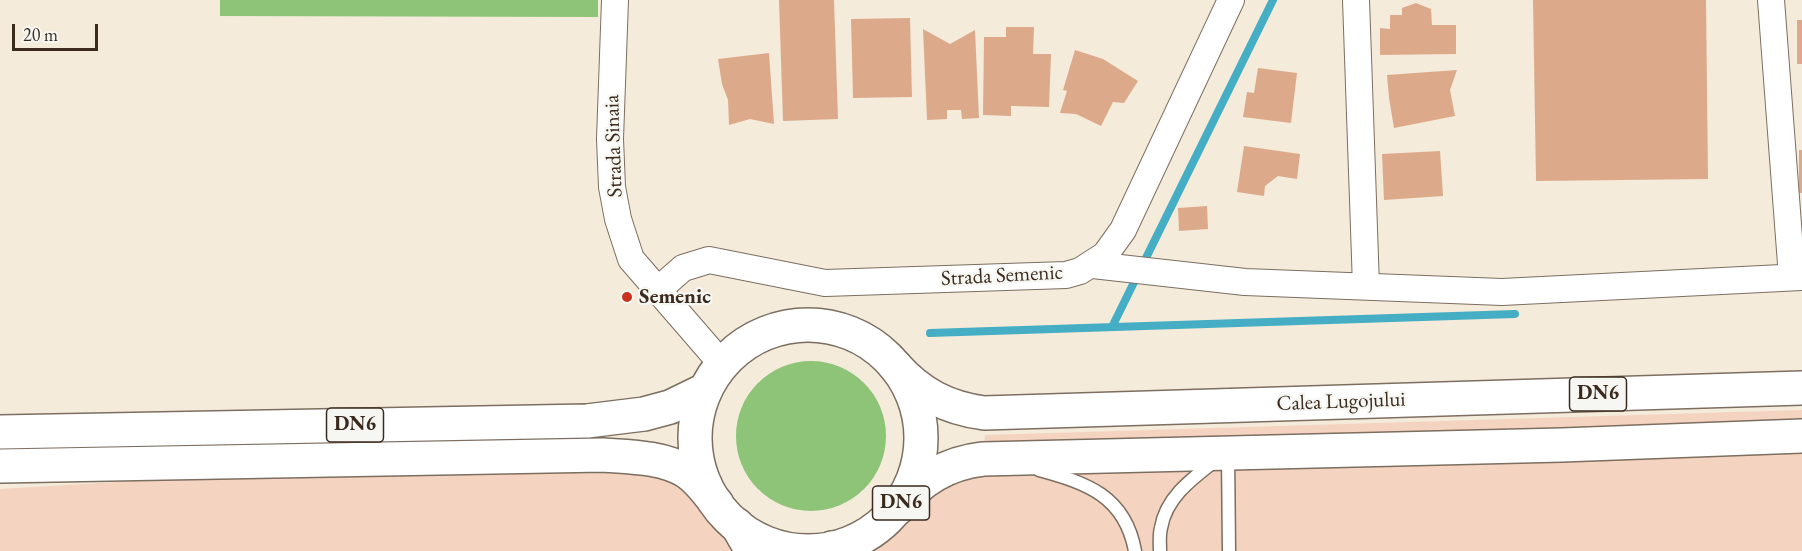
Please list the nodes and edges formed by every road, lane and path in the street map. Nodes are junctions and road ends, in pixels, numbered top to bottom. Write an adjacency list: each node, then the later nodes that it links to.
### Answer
1 (615, 0): 8 (street, Strada Sinaia)
2 (1231, 0): 5 (street, Strada Semenic)
3 (1356, 0): 7 (street)
4 (1771, 0): 6 (street)
5 (1093, 265): 7 (street); 8 (street, Strada Semenic)
6 (1797, 277): 7 (street)
7 (1366, 286)
8 (658, 290): 10 (street, Strada Sinaia)
9 (895, 366): 10 (main road, DN6); 11 (main road, Calea Lugojului / DN6); 17 (main road, DN6)
10 (714, 377): 12 (main road, DN6); 18 (main road, DN6)
11 (1802, 388)
12 (0, 432)
13 (1802, 436): 14 (main road, DN6)
14 (1228, 452): 15 (main road, DN6); 21 (lane); 22 (lane)
15 (994, 458): 17 (main road, DN6); 20 (lane)
16 (0, 465): 18 (main road, DN6)
17 (898, 508): 19 (main road, DN6)
18 (735, 527): 19 (main road, DN6)
19 (831, 550)
20 (1135, 551)
21 (1160, 551)
22 (1229, 551)

